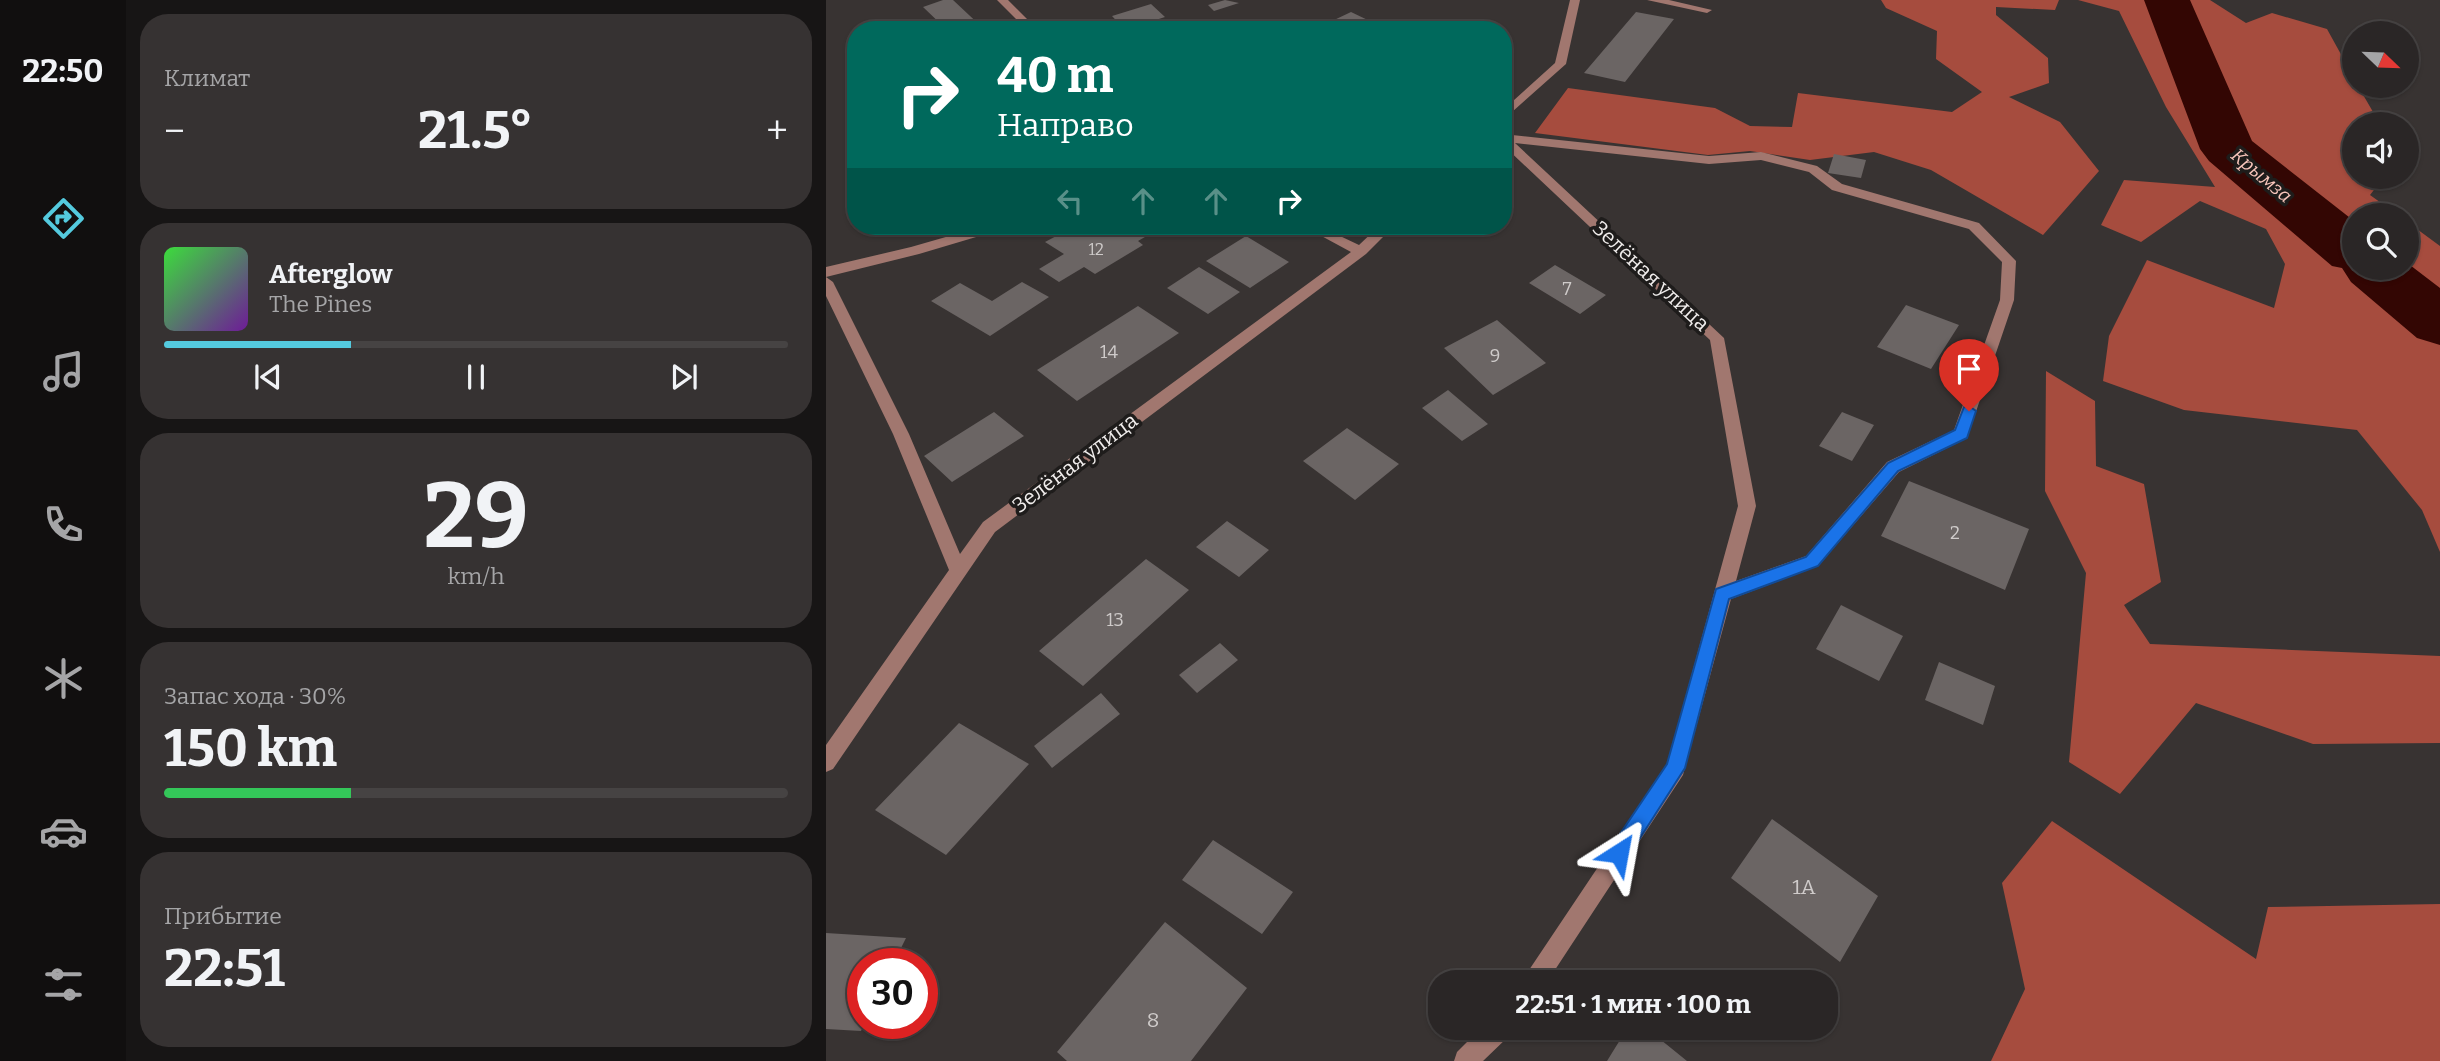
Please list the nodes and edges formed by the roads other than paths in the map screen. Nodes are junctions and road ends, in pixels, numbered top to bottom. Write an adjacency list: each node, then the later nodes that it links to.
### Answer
1 (1002, 0): 5 (street)
2 (1575, 0): 6 (street)
3 (1652, 0): 4 (street)
4 (1707, 10)
5 (1024, 21)
6 (1512, 109)
7 (1512, 139): 16 (street)
8 (1512, 146): 16 (street, Зелёная улица)
9 (968, 235): 13 (street)
10 (1328, 235): 12 (street)
11 (1378, 235): 12 (street, Зелёная улица)
12 (1361, 251): 15 (street, Зелёная улица)
13 (826, 272)
14 (826, 282): 15 (street)
15 (958, 571): 17 (street, Зелёная улица)
16 (1722, 594): 18 (street, Зелёная улица)
17 (826, 762)
18 (1541, 970)
19 (1487, 1040): 20 (street)
20 (1466, 1061)

